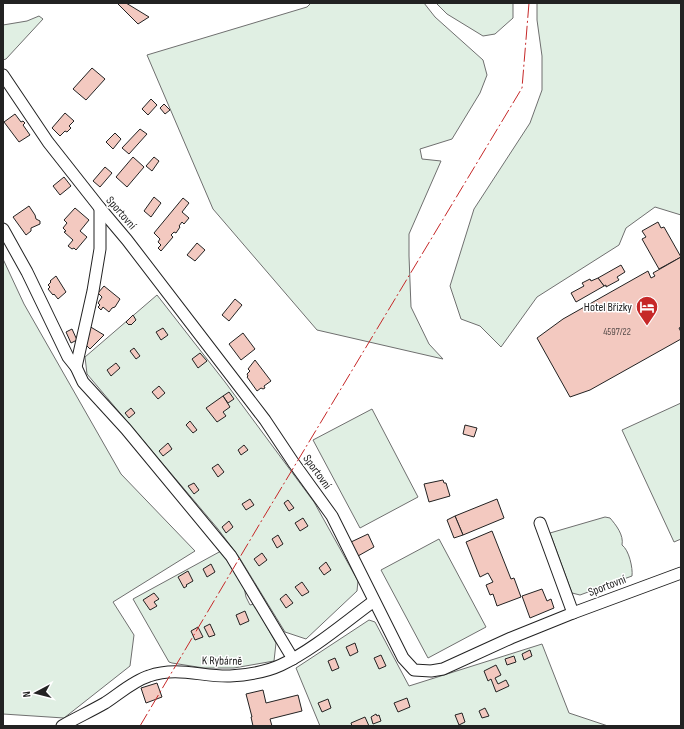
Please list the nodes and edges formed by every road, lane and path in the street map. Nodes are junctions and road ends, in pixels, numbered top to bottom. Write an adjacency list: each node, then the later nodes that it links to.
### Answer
1 (3, 75): 2 (street, Sportovní)
2 (100, 208): 4 (street); 7 (street, Sportovní)
3 (3, 229): 4 (street)
4 (76, 368): 9 (street)
5 (540, 523): 8 (street)
6 (681, 573): 8 (street, Sportovní)
7 (374, 601): 8 (street, Sportovní); 9 (street, K Rybárně)
8 (573, 613)
9 (293, 659): 10 (street, K Rybárně)
10 (62, 726)

